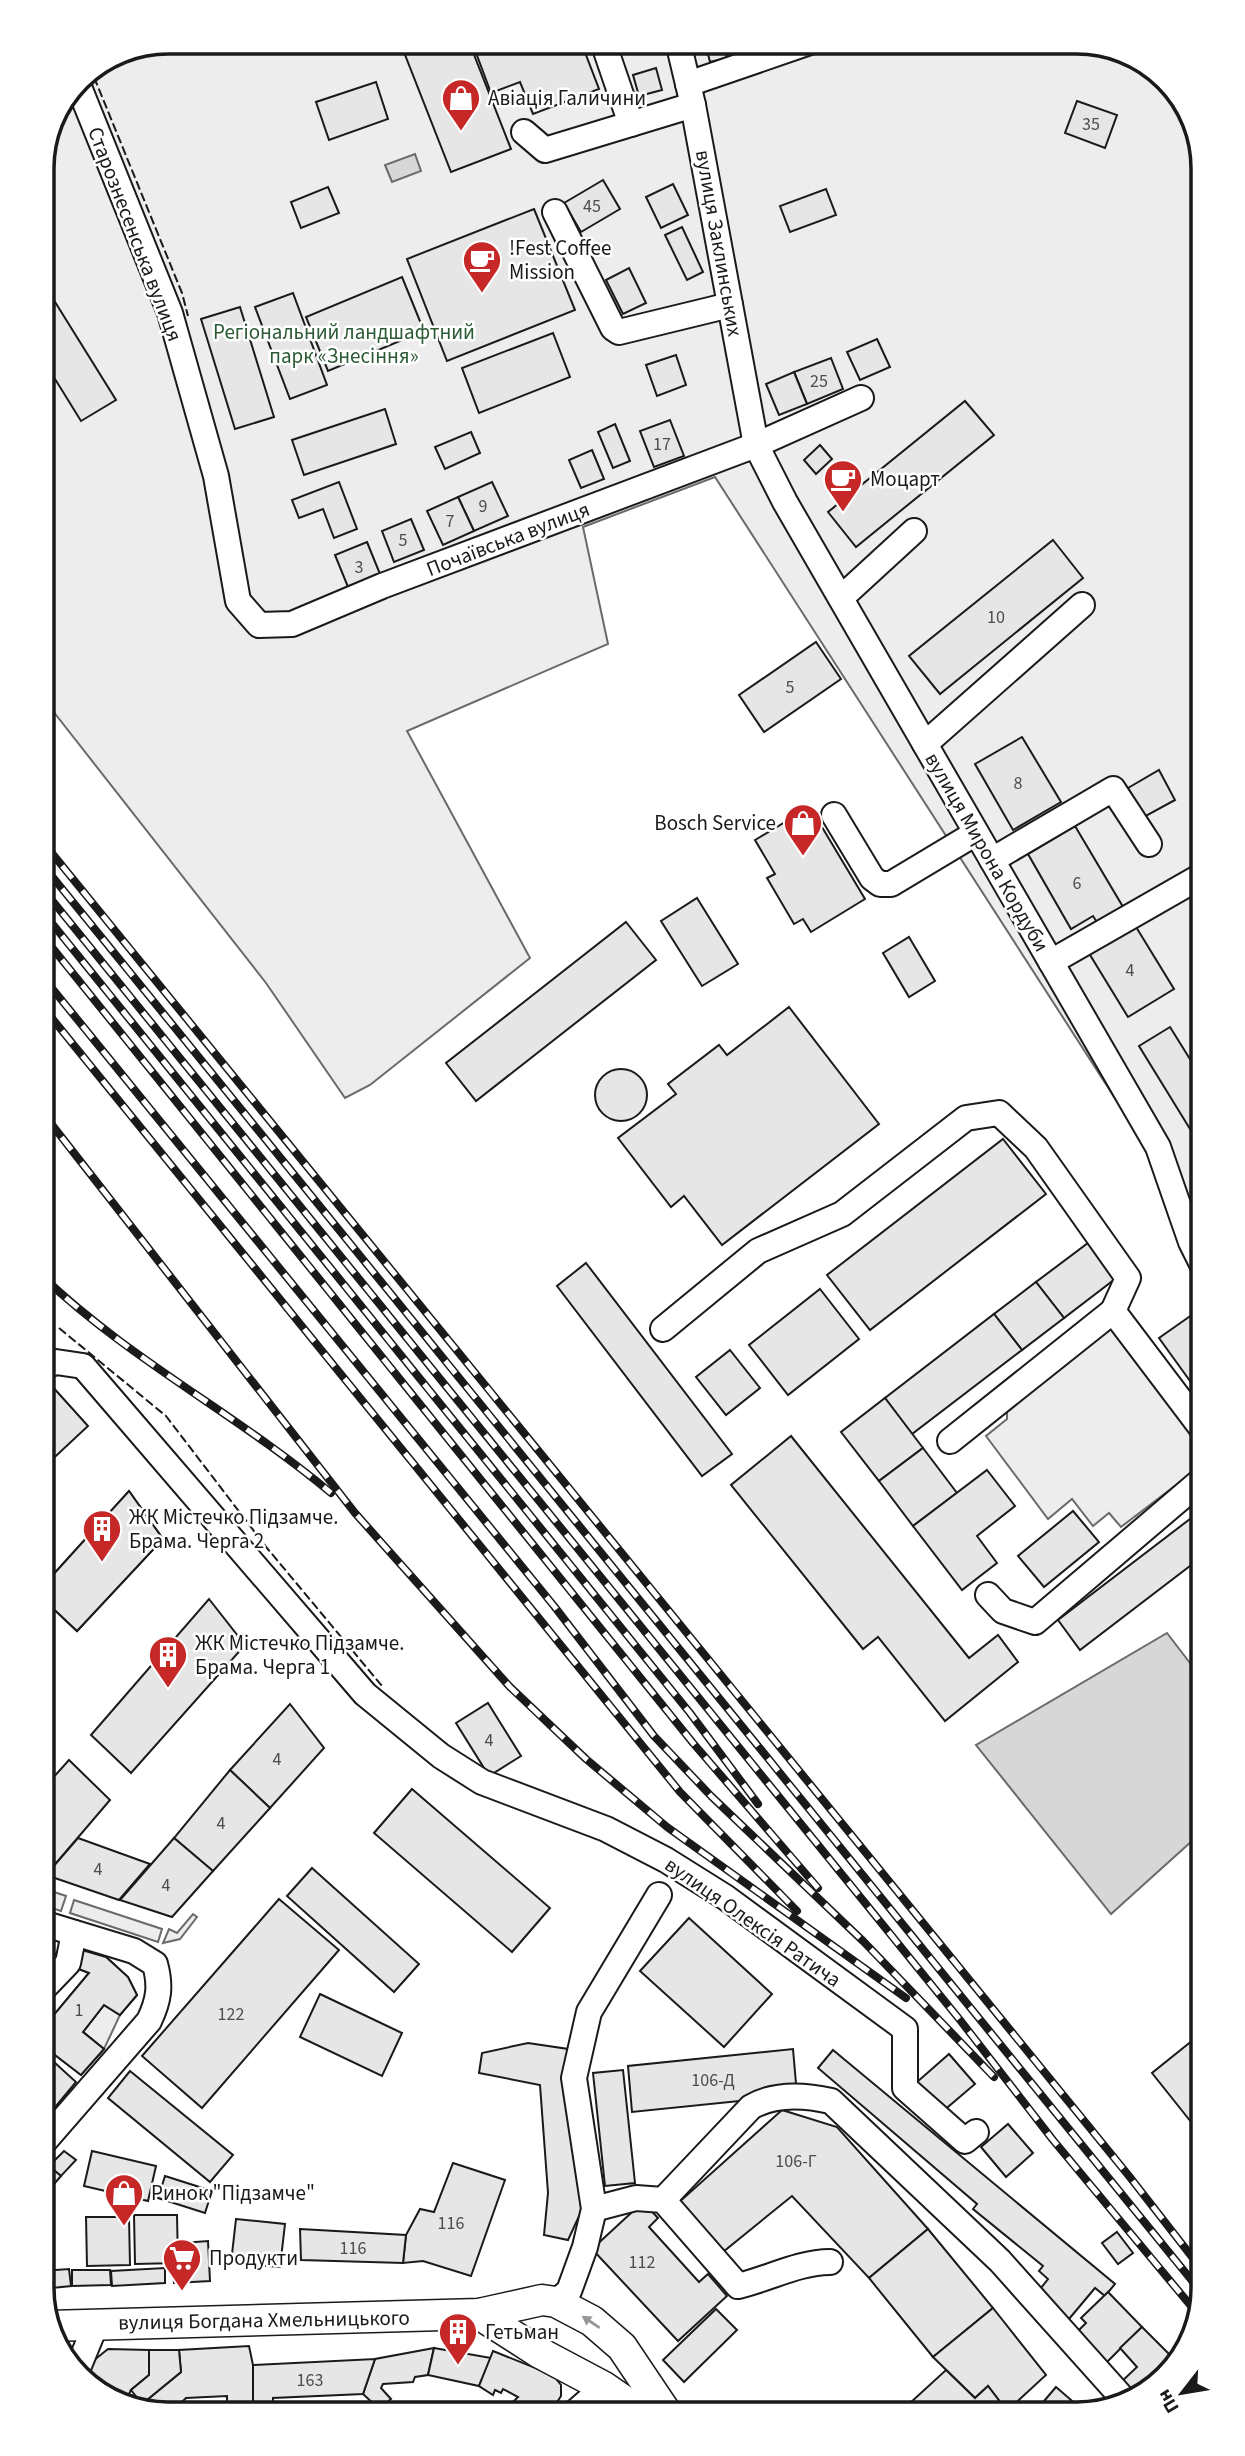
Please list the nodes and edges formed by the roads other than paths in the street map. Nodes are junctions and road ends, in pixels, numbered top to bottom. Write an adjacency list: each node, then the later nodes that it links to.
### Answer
1 (607, 54): 6 (street)
2 (681, 54): 5 (street, вулиця Заклинських)
3 (783, 54): 5 (street)
4 (83, 94): 15 (street, Старознесенська вулиця)
5 (691, 94): 6 (street); 9 (street, вулиця Заклинських)
6 (631, 124): 7 (street)
7 (524, 132)
8 (555, 212): 9 (street)
9 (730, 305): 11 (street, вулиця Заклинських)
10 (861, 398): 11 (street, Почаївська вулиця)
11 (756, 444): 13 (street, вулиця Мирона Кордуби); 15 (street, Почаївська вулиця)
12 (914, 531): 13 (street)
13 (841, 598): 16 (street, вулиця Мирона Кордуби)
14 (1082, 605): 16 (street)
15 (259, 625)
16 (925, 744): 18 (street, вулиця Мирона Кордуби)
17 (834, 815): 18 (street)
18 (976, 833): 20 (street, вулиця Мирона Кордуби)
19 (1149, 844): 20 (street)
20 (992, 860): 22 (street, вулиця Мирона Кордуби)
21 (1191, 882): 22 (street)
22 (1051, 962): 23 (street, вулиця Мирона Кордуби)
23 (1191, 1242)
24 (1113, 1311): 25 (street); 27 (street); 28 (street)
25 (663, 1329)
26 (54, 1363): 36 (street, вулиця Олексія Ратича)
27 (1191, 1414)
28 (950, 1441)
29 (1191, 1489): 30 (street)
30 (988, 1595)
31 (659, 1895): 38 (street)
32 (54, 1927): 33 (street)
33 (74, 1933): 34 (street); 35 (street)
34 (54, 1978)
35 (54, 2130)
36 (976, 2132)
37 (663, 2200): 38 (street); 39 (street); 48 (street)
38 (594, 2209): 40 (street)
39 (830, 2263)
40 (549, 2301): 41 (main road, вулиця Богдана Хмельницького); 44 (main road, one-way to 40); 45 (main road)
41 (479, 2314): 42 (main road, вулиця Богдана Хмельницького); 45 (main road)
42 (96, 2324): 43 (main road, вулиця Богдана Хмельницького); 46 (street)
43 (61, 2326)
44 (622, 2347): 47 (main road); 51 (main road)
45 (540, 2353): 47 (main road)
46 (81, 2360)
47 (604, 2387): 49 (street); 50 (main road)
48 (1119, 2394)
49 (587, 2402)
50 (626, 2402)
51 (659, 2402)

